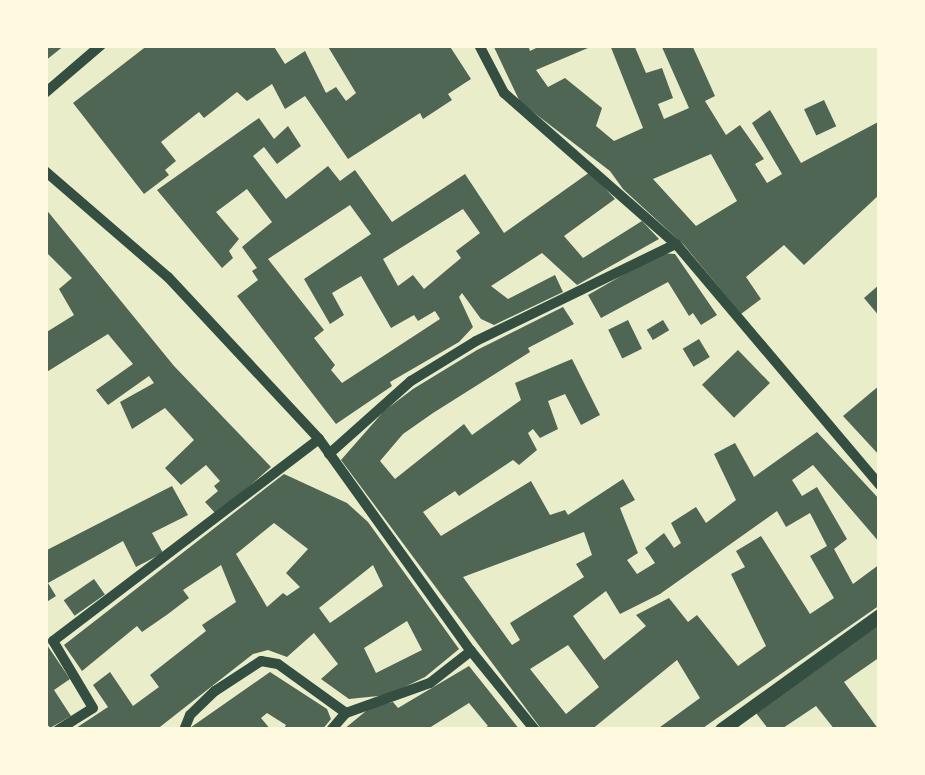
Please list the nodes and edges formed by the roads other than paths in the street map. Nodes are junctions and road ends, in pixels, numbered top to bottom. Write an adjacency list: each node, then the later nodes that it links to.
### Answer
1 (101, 45): 3 (street)
2 (479, 45): 5 (street)
3 (45, 93)
4 (45, 172): 6 (street)
5 (676, 244): 7 (street); 8 (street)
6 (319, 440): 7 (street); 12 (street)
7 (329, 454): 10 (street)
8 (880, 484)
9 (880, 616): 16 (street)
10 (471, 651): 11 (street); 15 (street)
11 (346, 713): 13 (street); 14 (street)
12 (58, 730)
13 (184, 730)
14 (330, 730)
15 (536, 730)
16 (722, 730)

